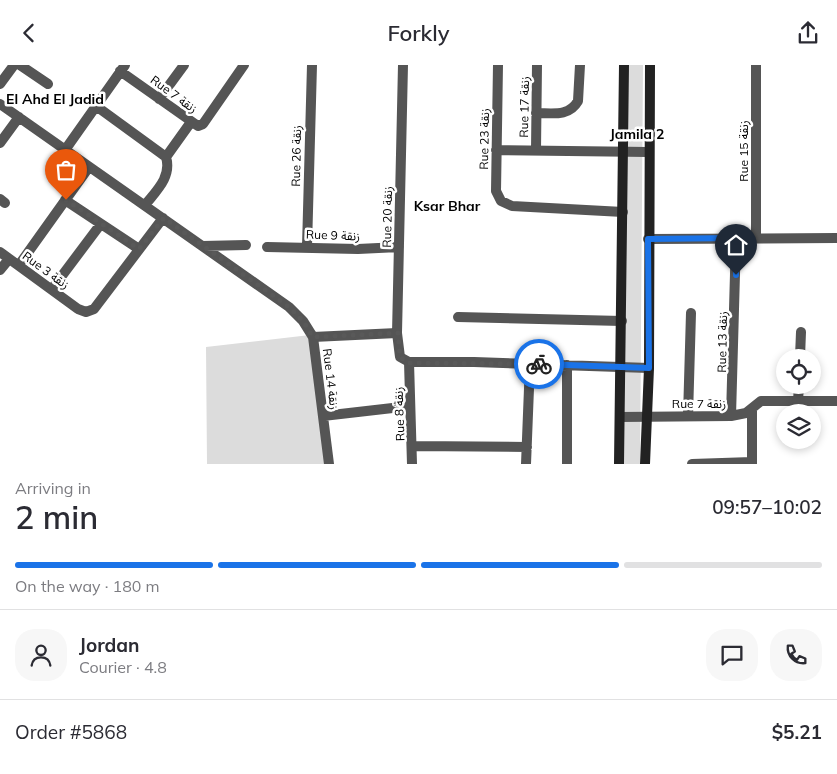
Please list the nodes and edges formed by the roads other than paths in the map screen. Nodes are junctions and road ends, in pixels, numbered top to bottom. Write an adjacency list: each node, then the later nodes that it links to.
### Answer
1 (14, 65): 14 (street)
2 (20, 65): 15 (street)
3 (184, 65): 16 (street)
4 (244, 65): 21 (street, Rue 7 زنقة)
5 (312, 65): 42 (street, Rue 26 زنقة)
6 (403, 65): 43 (street, Rue 20 زنقة)
7 (498, 65): 25 (street, Rue 23 زنقة)
8 (537, 65): 19 (street, Rue 17 زنقة)
9 (580, 65): 19 (street)
10 (624, 65): 26 (street)
11 (650, 65): 27 (street)
12 (756, 65): 35 (street, Rue 15 زنقة)
13 (122, 68): 16 (street, Rue 7 زنقة); 18 (street)
14 (0, 84)
15 (48, 84)
16 (159, 99): 21 (street, Rue 7 زنقة)
17 (0, 104): 20 (street, Rue 14 زنقة)
18 (96, 107): 23 (street); 28 (street)
19 (536, 113): 24 (street, Rue 17 زنقة)
20 (19, 117): 22 (street); 23 (street, Rue 14 زنقة)
21 (191, 122): 28 (street)
22 (0, 143)
23 (65, 150): 29 (street, Rue 14 زنقة)
24 (536, 150): 25 (street); 26 (street)
25 (496, 151): 32 (street, Rue 23 زنقة)
26 (622, 151): 27 (street); 32 (street)
27 (648, 152): 38 (street)
28 (166, 157): 31 (street)
29 (89, 167): 30 (street); 31 (street, Rue 14 زنقة)
30 (66, 200): 34 (street); 47 (street)
31 (145, 205): 33 (street, Rue 14 زنقة)
32 (624, 212): 52 (street)
33 (164, 218): 40 (street, Rue 14 زنقة); 44 (street)
34 (100, 225): 44 (street); 49 (street)
35 (756, 237): 36 (street); 37 (street)
36 (736, 238): 38 (street); 70 (street, Rue 13 زنقة)
37 (837, 238)
38 (648, 239): 61 (street)
39 (246, 245): 40 (street)
40 (203, 246): 55 (street, Rue 14 زنقة)
41 (267, 247): 42 (street, Rue 9 زنقة)
42 (307, 247): 43 (street, Rue 9 زنقة)
43 (399, 247): 54 (street, Rue 20 زنقة)
44 (139, 249): 49 (street, Rue 3 زنقة)
45 (0, 251): 46 (street, Rue 3 زنقة)
46 (9, 259): 47 (street, Rue 3 زنقة); 48 (street)
47 (19, 265): 49 (street, Rue 3 زنقة)
48 (0, 270)
49 (52, 289)
50 (691, 313): 69 (street)
51 (458, 317): 52 (street)
52 (622, 321): 60 (street)
53 (801, 332): 56 (street)
54 (398, 333): 55 (street); 57 (street, Rue 20 زنقة)
55 (313, 337): 67 (street, Rue 14 زنقة)
56 (800, 349)
57 (409, 363): 58 (street); 65 (street, Rue 8 زنقة)
58 (530, 363): 59 (street); 73 (street)
59 (567, 365): 60 (street); 78 (street)
60 (621, 366): 61 (street); 71 (street)
61 (649, 368): 68 (street)
62 (798, 394): 63 (street)
63 (798, 401): 64 (street, Rue 7 زنقة); 66 (street, Rue 7 زنقة)
64 (837, 401)
65 (410, 406): 67 (street); 72 (street, Rue 8 زنقة)
66 (752, 409): 70 (street, Rue 7 زنقة); 74 (street)
67 (323, 415): 75 (street, Rue 14 زنقة)
68 (648, 416): 69 (street, Rue 7 زنقة); 71 (street, Rue 7 زنقة); 80 (street)
69 (688, 416): 70 (street, Rue 7 زنقة)
70 (731, 416)
71 (620, 417): 79 (street)
72 (412, 446): 73 (street); 76 (street, Rue 8 زنقة)
73 (528, 447): 77 (street)
74 (752, 463): 81 (street)
75 (329, 464)
76 (412, 464)
77 (526, 464)
78 (567, 464)
79 (619, 464)
80 (645, 464)
81 (692, 464)

